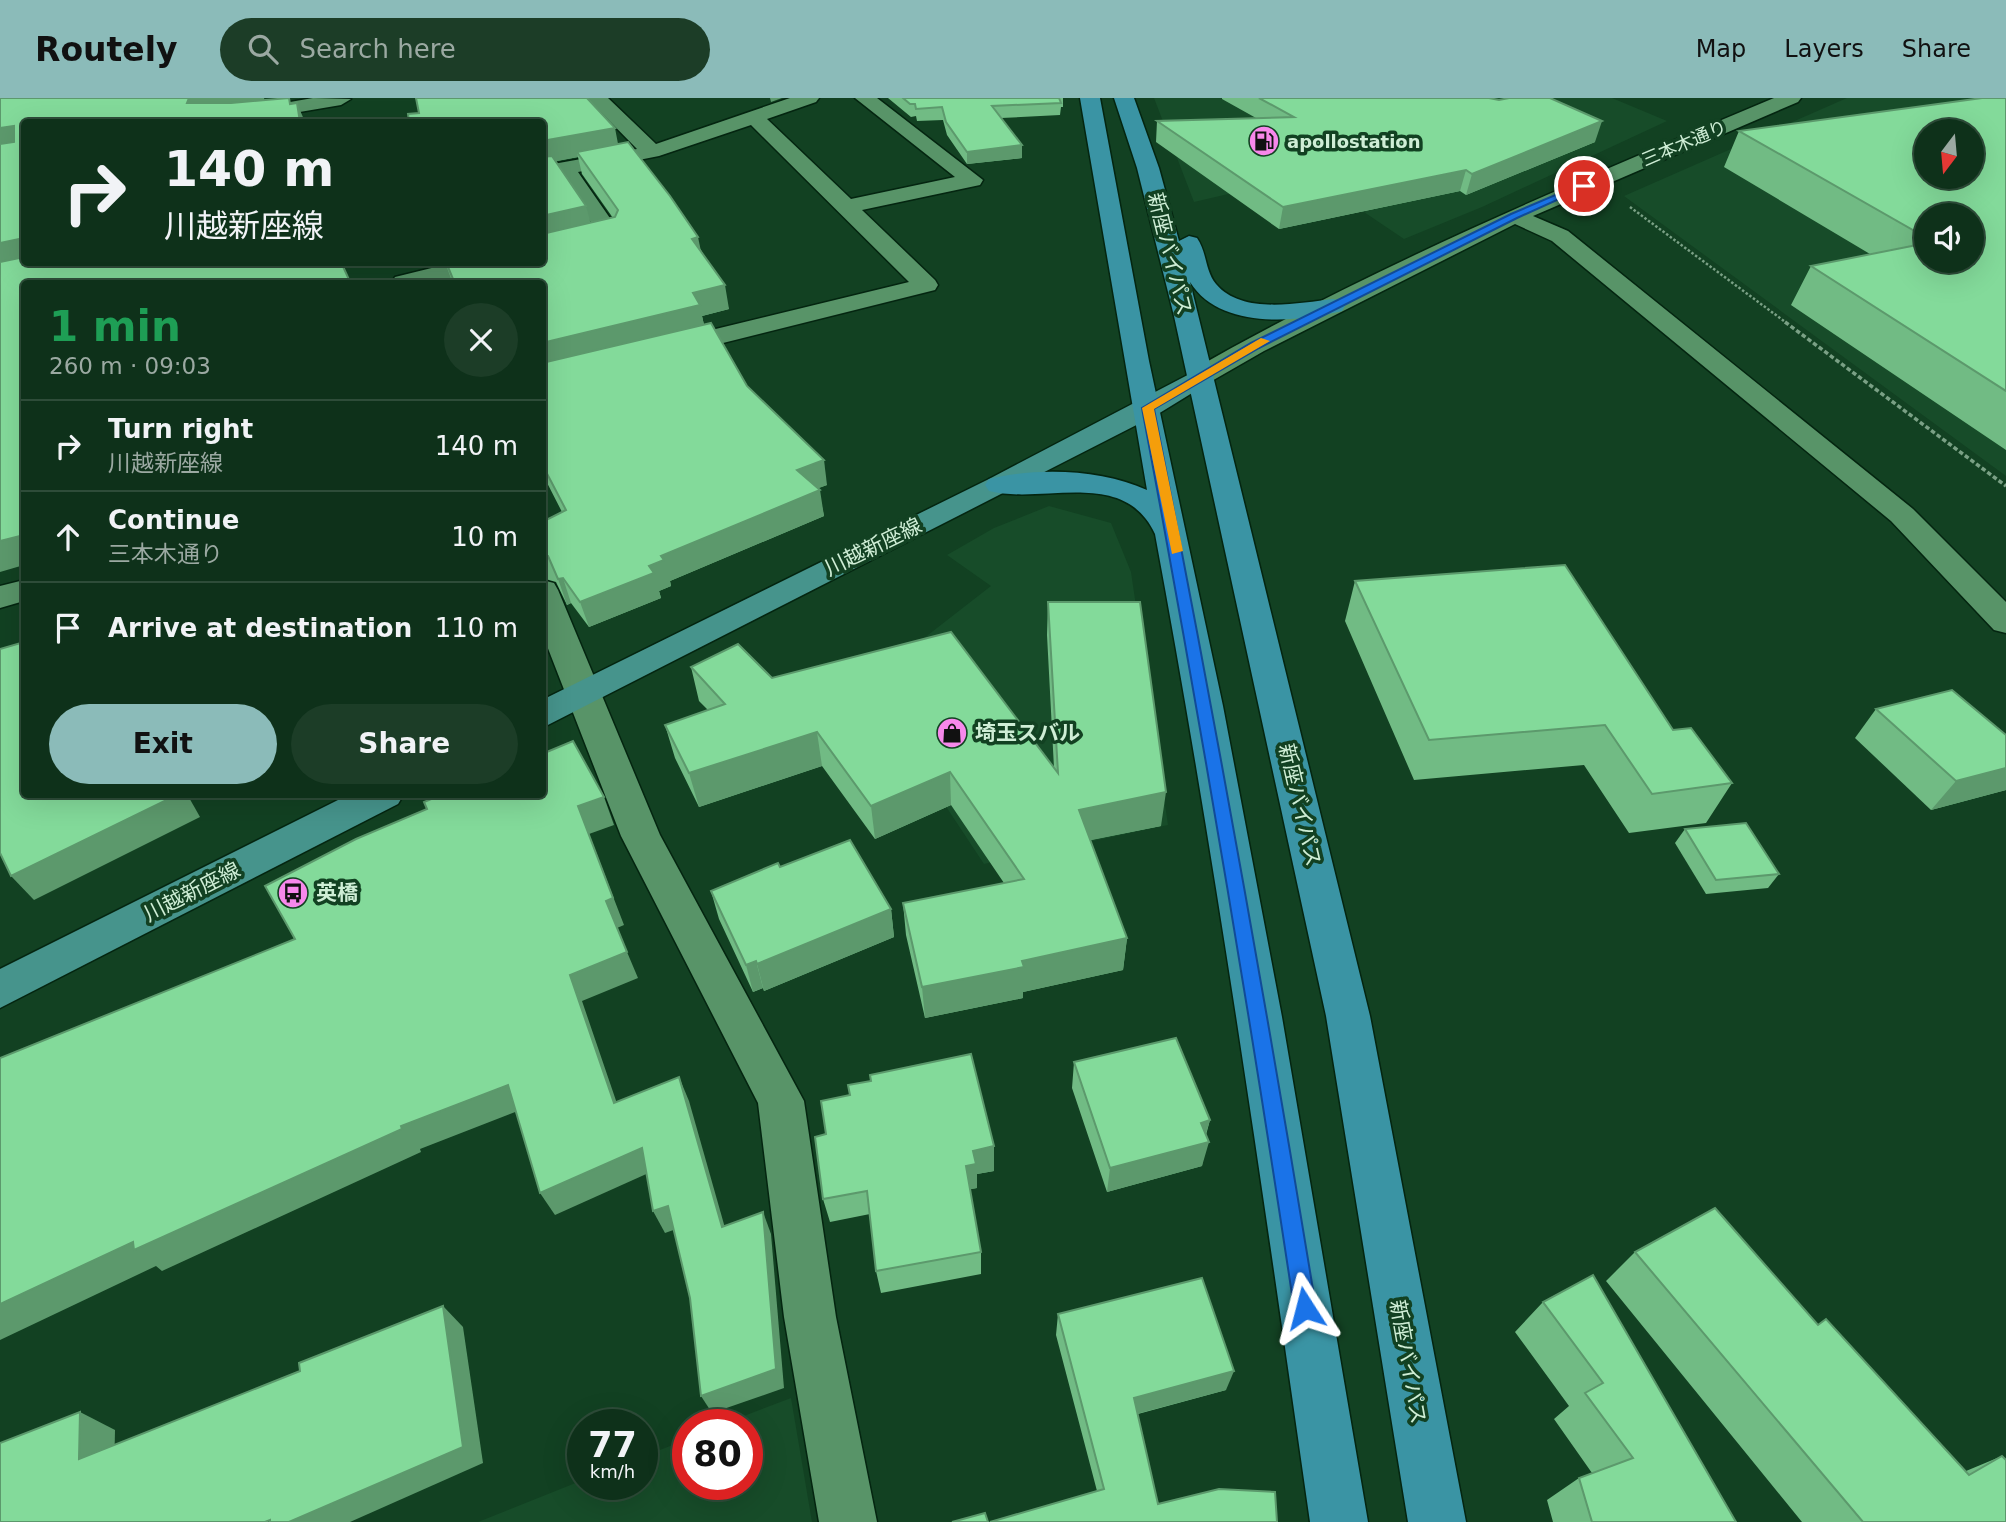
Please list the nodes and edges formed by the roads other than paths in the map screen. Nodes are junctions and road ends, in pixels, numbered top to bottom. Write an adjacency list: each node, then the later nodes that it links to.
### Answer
1 (341, 98): 11 (street); 12 (street)
2 (597, 98): 13 (street)
3 (809, 98): 10 (street)
4 (866, 98): 16 (street)
5 (1090, 98): 24 (highway)
6 (1124, 98): 14 (highway, 新座バイパス)
7 (1791, 98): 9 (street, 三本木通り)
8 (1729, 101): 9 (street)
9 (1757, 113): 17 (street, 三本木通り)
10 (755, 118): 13 (street); 16 (street)
11 (226, 119)
12 (348, 119)
13 (652, 152): 15 (street)
14 (1148, 168): 21 (highway); 23 (highway, 新座バイパス)
15 (554, 170): 18 (street)
16 (847, 207): 22 (street)
17 (1514, 216): 21 (street, 三本木通り); 30 (street)
18 (546, 249)
19 (463, 266): 20 (street)
20 (402, 276)
21 (1334, 306): 23 (street, 三本木通り)
22 (648, 354)
23 (1201, 376): 24 (main road, 川越新座線); 37 (highway, 新座バイパス)
24 (1148, 408): 25 (main road, 川越新座線); 26 (highway)
25 (1000, 485): 26 (highway); 31 (main road, 川越新座線)
26 (1175, 541): 36 (highway)
27 (21, 591): 28 (street)
28 (0, 597)
29 (546, 599): 31 (street)
30 (2006, 621)
31 (583, 694): 32 (main road, 川越新座線); 35 (street)
32 (546, 713)
33 (377, 798): 34 (main road, 川越新座線)
34 (0, 990)
35 (848, 1522)
36 (1339, 1522)
37 (1437, 1522)

